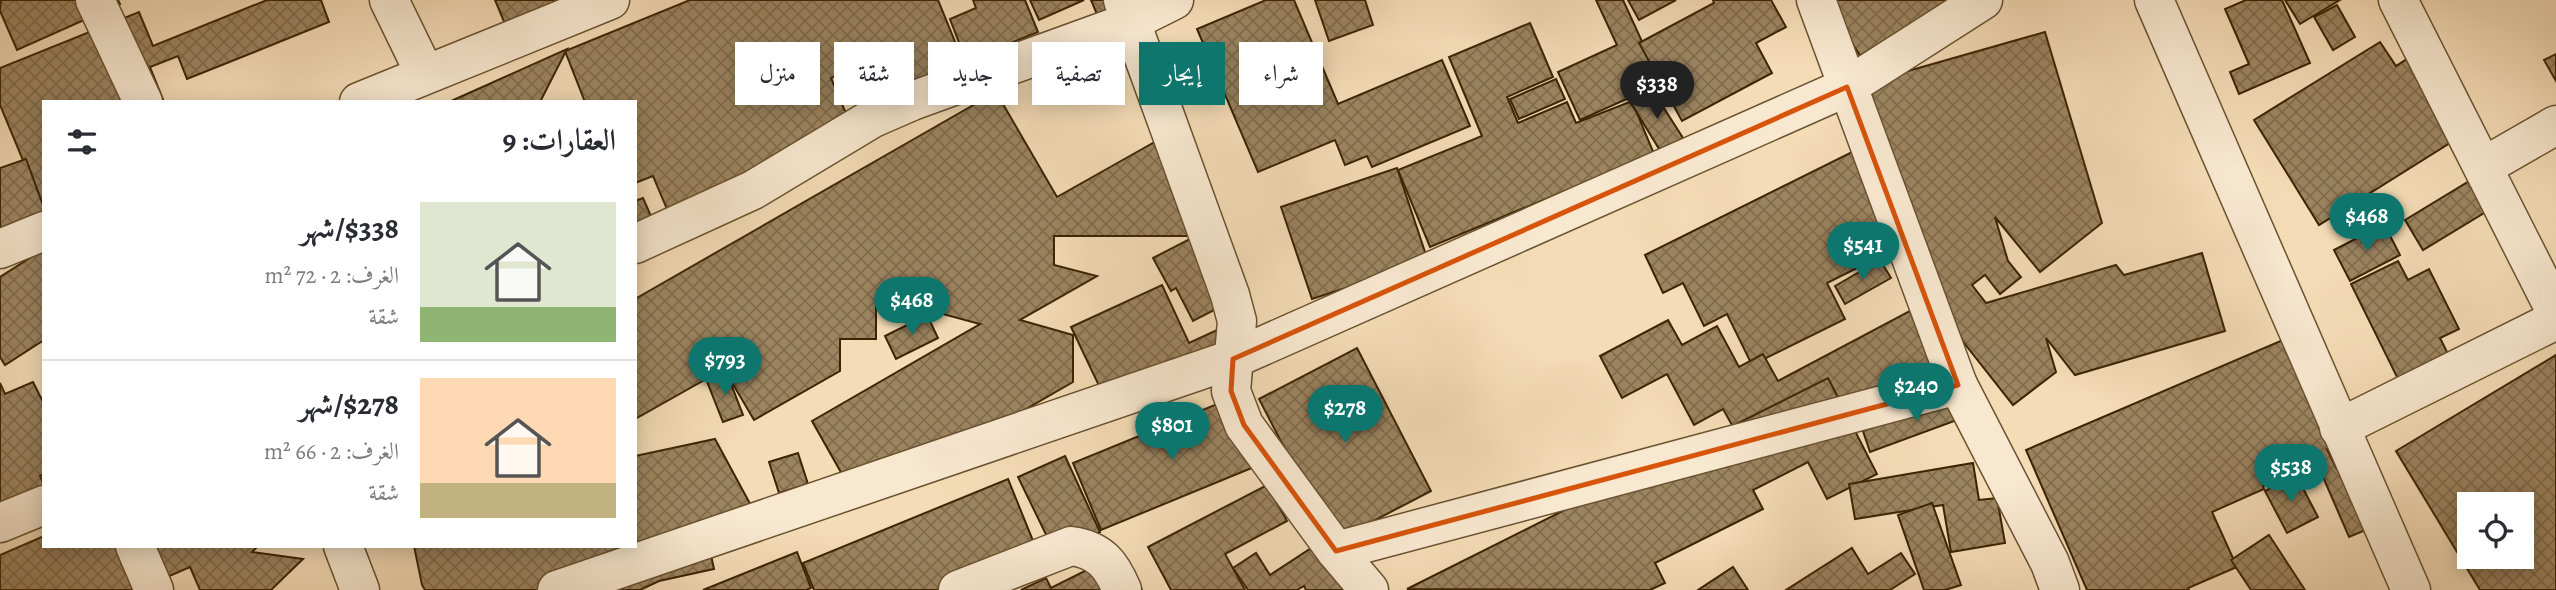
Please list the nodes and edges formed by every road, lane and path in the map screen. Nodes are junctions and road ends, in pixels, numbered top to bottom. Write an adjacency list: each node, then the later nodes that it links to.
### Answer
1 (95, 0): 12 (street)
2 (389, 0): 10 (street)
3 (610, 0): 10 (street)
4 (1174, 0): 9 (street)
5 (1816, 0): 11 (street)
6 (1983, 0): 11 (street)
7 (2154, 0): 23 (street)
8 (2398, 0): 15 (street)
9 (1128, 10): 17 (street); 21 (street)
10 (425, 74): 13 (street)
11 (1847, 87): 21 (street); 22 (street)
12 (142, 100)
13 (364, 100)
14 (2556, 125): 15 (street)
15 (2483, 167): 19 (street)
16 (42, 232): 18 (street)
17 (637, 243)
18 (0, 249)
19 (2556, 312)
20 (2556, 320): 23 (street)
21 (1233, 359): 28 (street); 31 (street)
22 (1958, 385): 28 (street); 35 (street)
23 (2339, 428): 36 (street)
24 (42, 506): 25 (street)
25 (0, 523)
26 (136, 548): 29 (street)
27 (344, 548): 30 (street)
28 (1336, 551): 34 (street)
29 (154, 590)
30 (360, 590)
31 (557, 590)
32 (958, 590): 33 (street)
33 (1122, 590)
34 (1369, 590)
35 (2060, 590)
36 (2411, 590)

